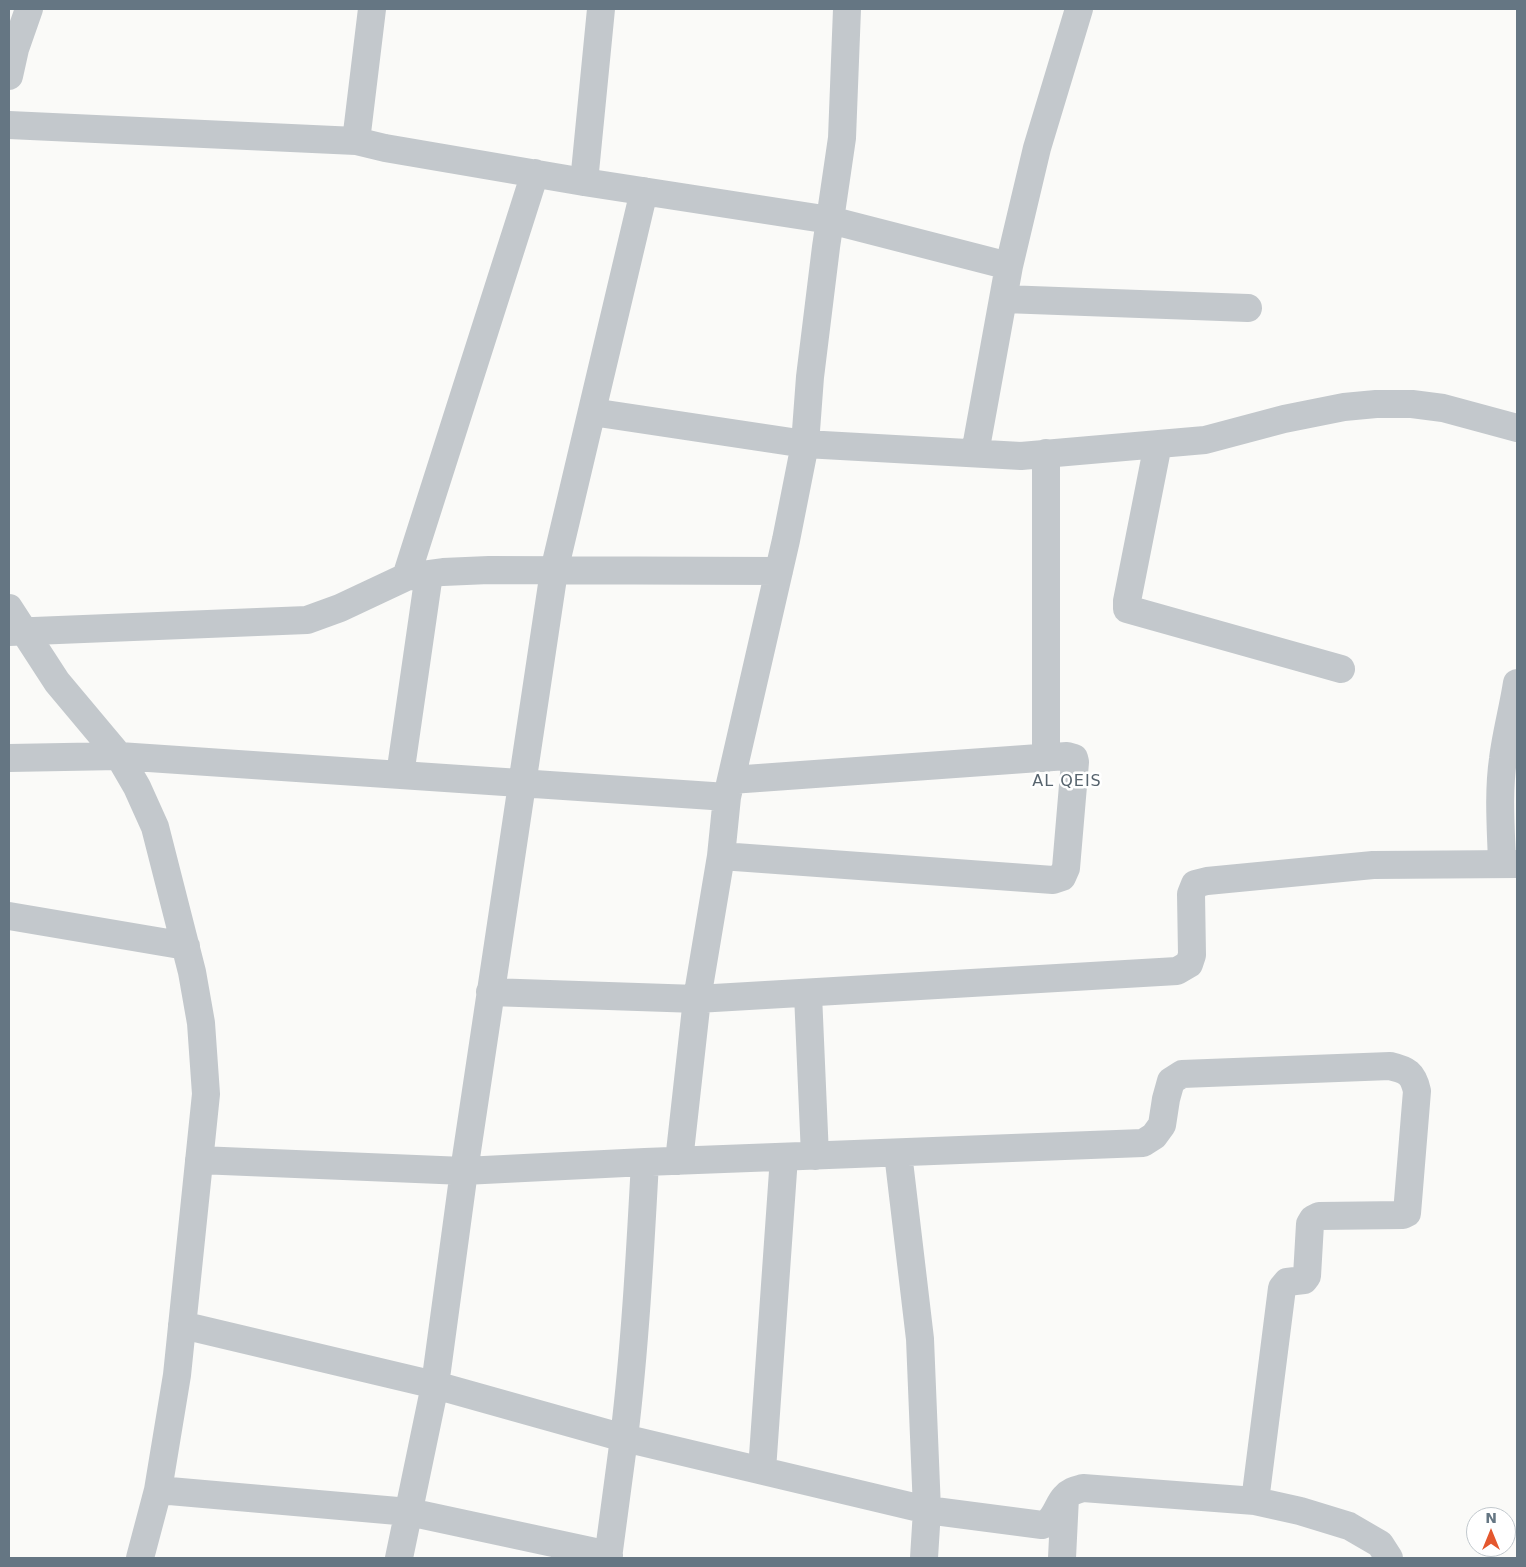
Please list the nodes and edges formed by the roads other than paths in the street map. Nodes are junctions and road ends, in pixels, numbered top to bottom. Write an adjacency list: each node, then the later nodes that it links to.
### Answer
1 (29, 9): 6 (street)
2 (372, 9): 8 (street)
3 (601, 9): 10 (street)
4 (846, 9): 12 (street)
5 (1079, 9): 13 (street)
6 (9, 76)
7 (9, 125): 8 (street)
8 (356, 141): 9 (street)
9 (535, 173): 10 (street); 24 (street)
10 (584, 182): 11 (street)
11 (644, 191): 12 (street); 16 (street)
12 (830, 220): 13 (street); 18 (street)
13 (1010, 266): 14 (street)
14 (1004, 299): 15 (street); 20 (street)
15 (1248, 308)
16 (592, 412): 18 (street); 22 (street)
17 (1517, 428): 19 (street)
18 (804, 444): 20 (street); 23 (street)
19 (1158, 444): 21 (street); 26 (street)
20 (975, 453): 21 (street)
21 (1046, 453): 30 (street)
22 (554, 570): 23 (street); 24 (street); 32 (street)
23 (779, 571): 33 (street)
24 (418, 575): 25 (street); 31 (street)
25 (13, 623): 28 (street)
26 (1341, 669)
27 (1517, 683): 35 (street)
28 (119, 756): 29 (street); 31 (street); 37 (street)
29 (9, 758)
30 (1046, 758): 33 (street); 34 (street)
31 (400, 775): 32 (street)
32 (522, 783): 33 (street); 38 (street)
33 (729, 788): 34 (street)
34 (721, 856): 40 (street)
35 (1510, 864): 39 (street)
36 (9, 916): 37 (street)
37 (186, 946): 44 (street)
38 (490, 992): 40 (street); 47 (street)
39 (808, 994): 40 (street); 42 (street)
40 (697, 999): 46 (street)
41 (898, 1153): 42 (street); 54 (street); 55 (street)
42 (814, 1156): 43 (street)
43 (784, 1157): 46 (street); 51 (street)
44 (199, 1160): 47 (street); 48 (street)
45 (645, 1162): 46 (street); 47 (street); 50 (street)
46 (679, 1162)
47 (464, 1171): 49 (street)
48 (182, 1325): 49 (street); 52 (street)
49 (435, 1385): 50 (street); 56 (street)
50 (624, 1438): 51 (street); 57 (street)
51 (762, 1470): 55 (street)
52 (158, 1490): 56 (street); 58 (street)
53 (1065, 1497): 54 (street); 55 (street); 61 (street)
54 (1256, 1501): 62 (street)
55 (927, 1510): 60 (street)
56 (409, 1512): 57 (street); 59 (street)
57 (608, 1556)
58 (140, 1558)
59 (399, 1558)
60 (924, 1558)
61 (1062, 1558)
62 (1390, 1558)

